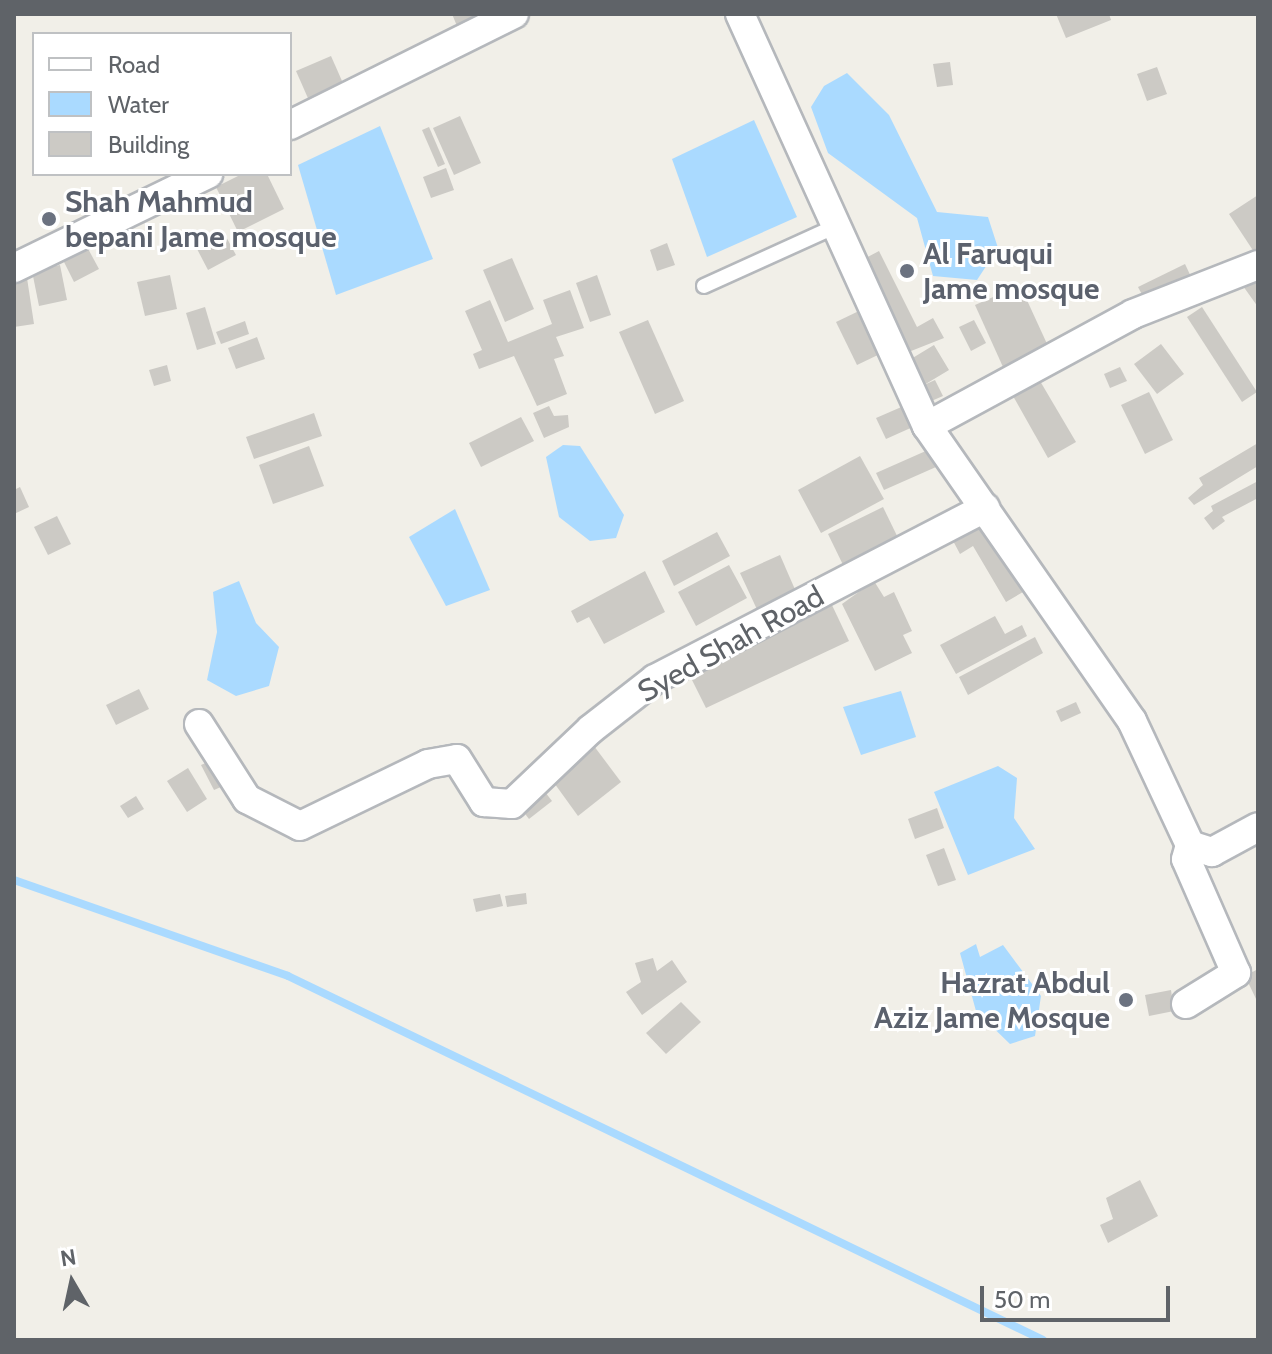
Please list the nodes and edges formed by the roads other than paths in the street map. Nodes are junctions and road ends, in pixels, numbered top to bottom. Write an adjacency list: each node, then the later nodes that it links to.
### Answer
1 (514, 14): 3 (street)
2 (740, 14): 5 (street)
3 (292, 124)
4 (204, 176): 7 (street)
5 (836, 226): 8 (lane); 9 (street)
6 (1258, 265): 9 (street)
7 (14, 268)
8 (704, 286)
9 (927, 426): 10 (street)
10 (985, 508): 11 (street, Syed Shah Road); 13 (street)
11 (199, 724)
12 (1258, 827): 13 (street)
13 (1190, 845): 14 (street)
14 (1186, 1004)

